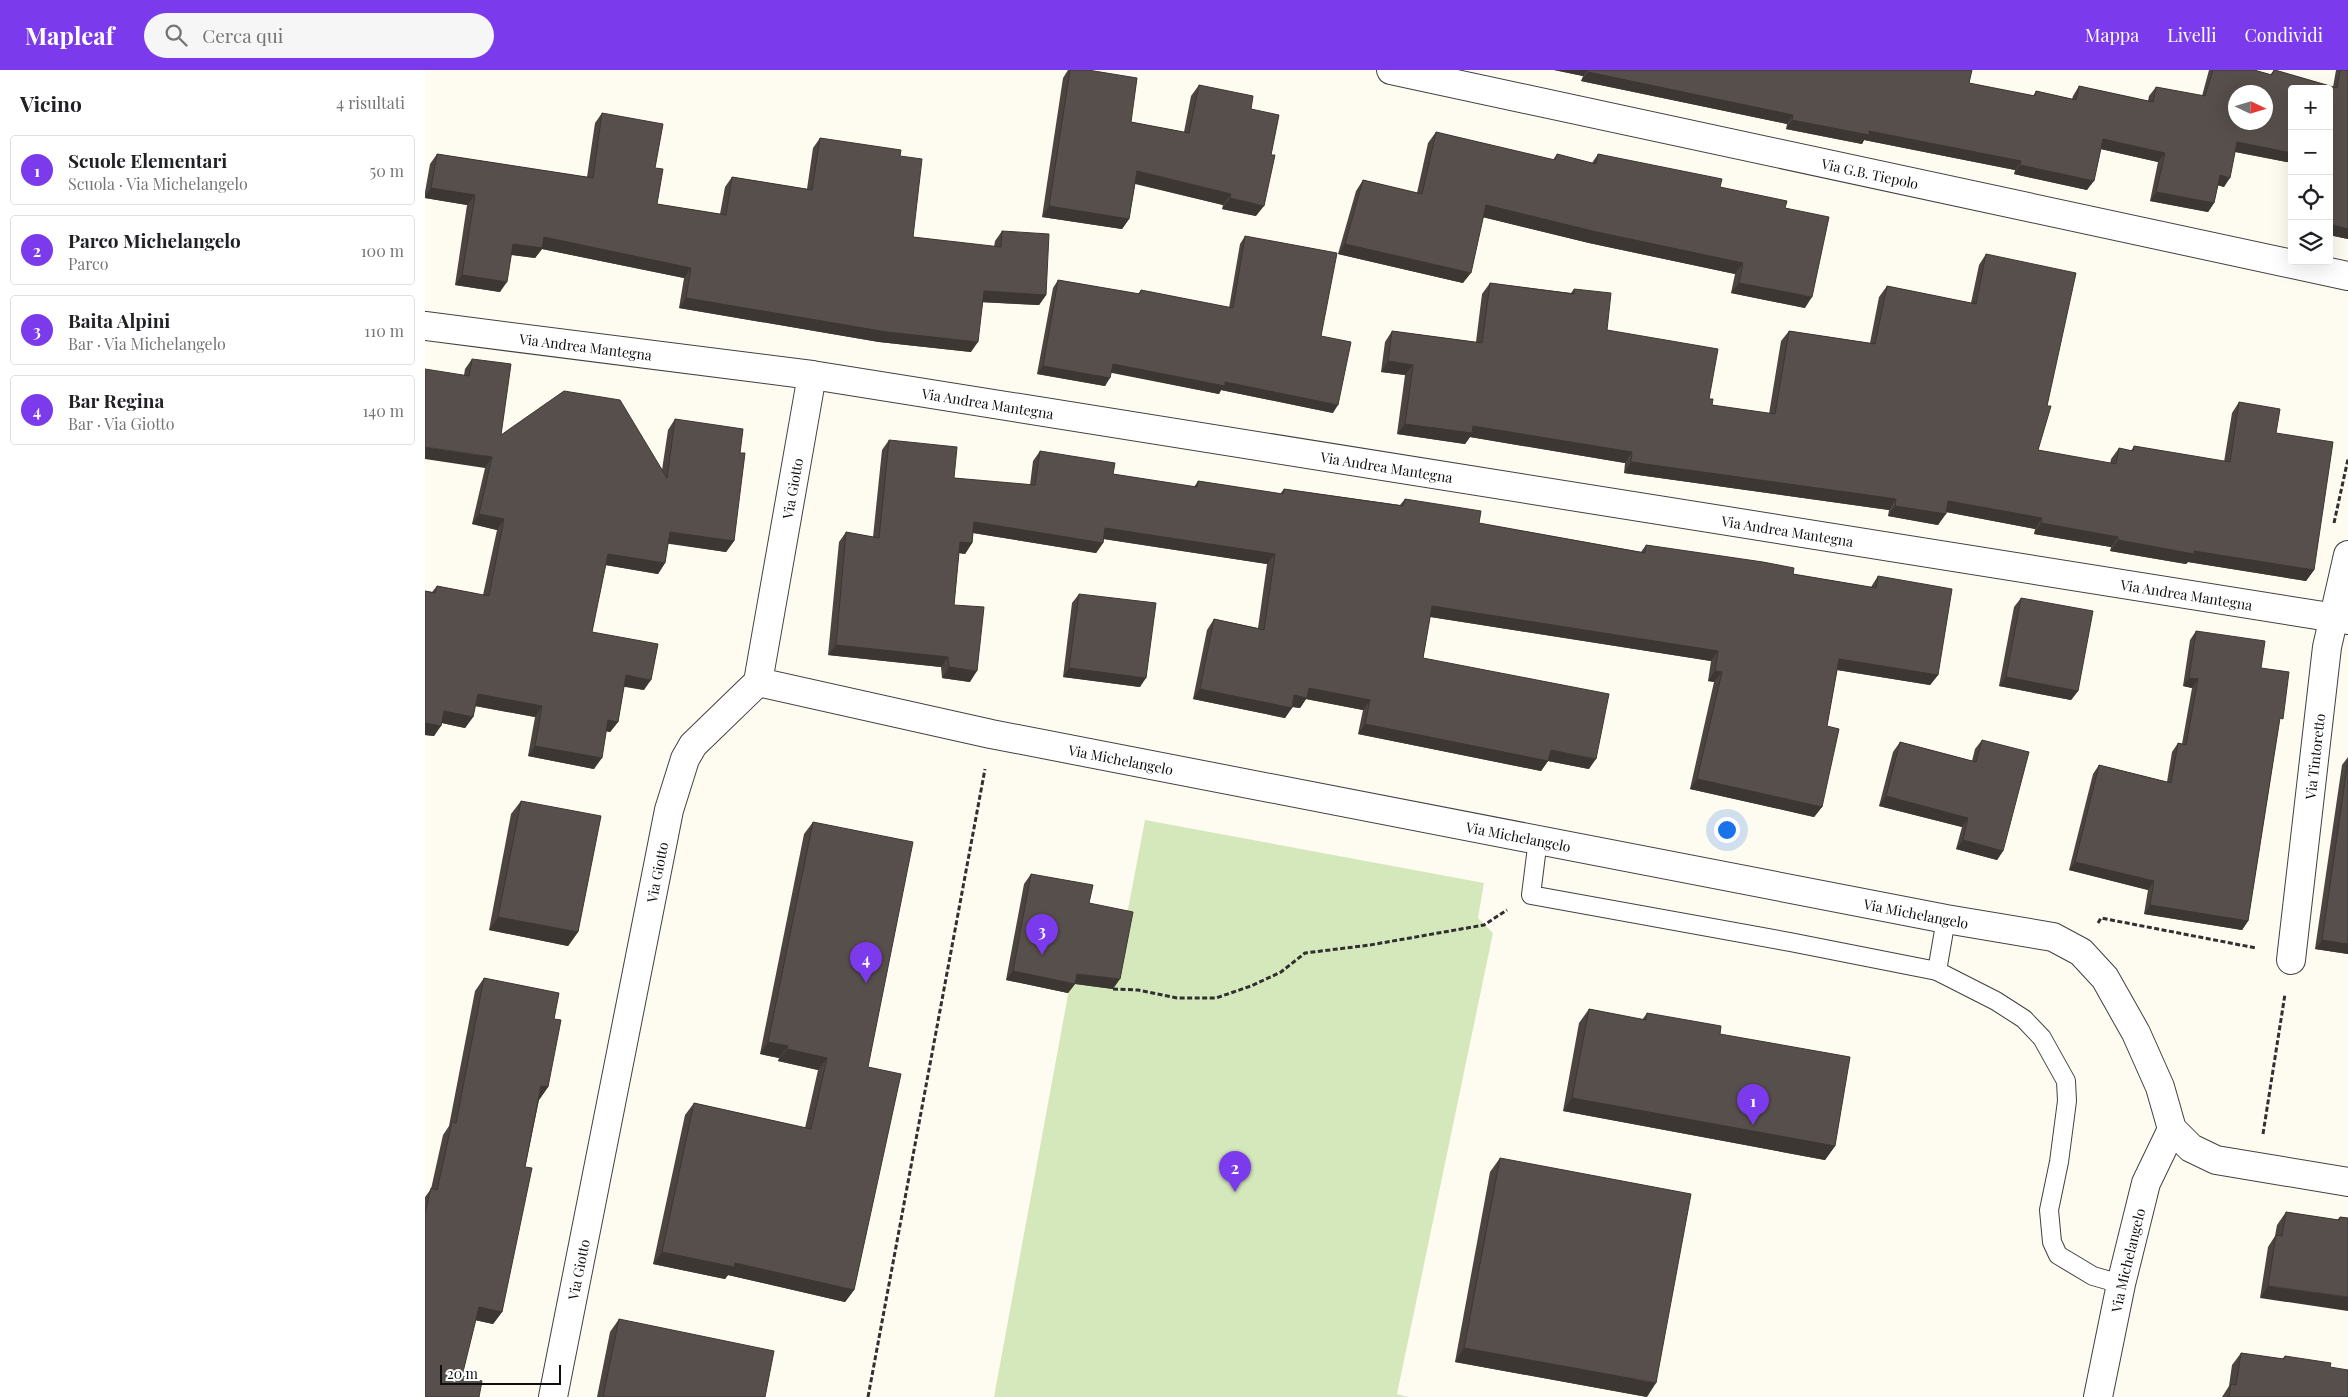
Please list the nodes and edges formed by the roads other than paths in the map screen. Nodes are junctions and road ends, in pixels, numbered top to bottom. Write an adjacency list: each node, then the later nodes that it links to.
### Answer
1 (1391, 70): 2 (street, Via G.B. Tiepolo)
2 (2348, 276)
3 (425, 326): 4 (street, Via Andrea Mantegna)
4 (811, 375): 6 (street, Via Andrea Mantegna); 7 (street, Via Giotto)
5 (2348, 555): 6 (street, Via Tintoretto)
6 (2341, 619): 10 (street, Via Tintoretto)
7 (758, 682): 8 (street, Via Michelangelo); 15 (street, Via Giotto)
8 (1538, 839): 9 (street, Via Michelangelo); 11 (lane)
9 (1946, 919): 11 (lane); 12 (street, Via Michelangelo)
10 (2291, 960)
11 (1937, 971): 14 (lane)
12 (2172, 1129): 13 (street); 14 (street, Via Michelangelo)
13 (2348, 1182)
14 (2121, 1284): 16 (street, Via Michelangelo)
15 (553, 1397)
16 (2097, 1397)

